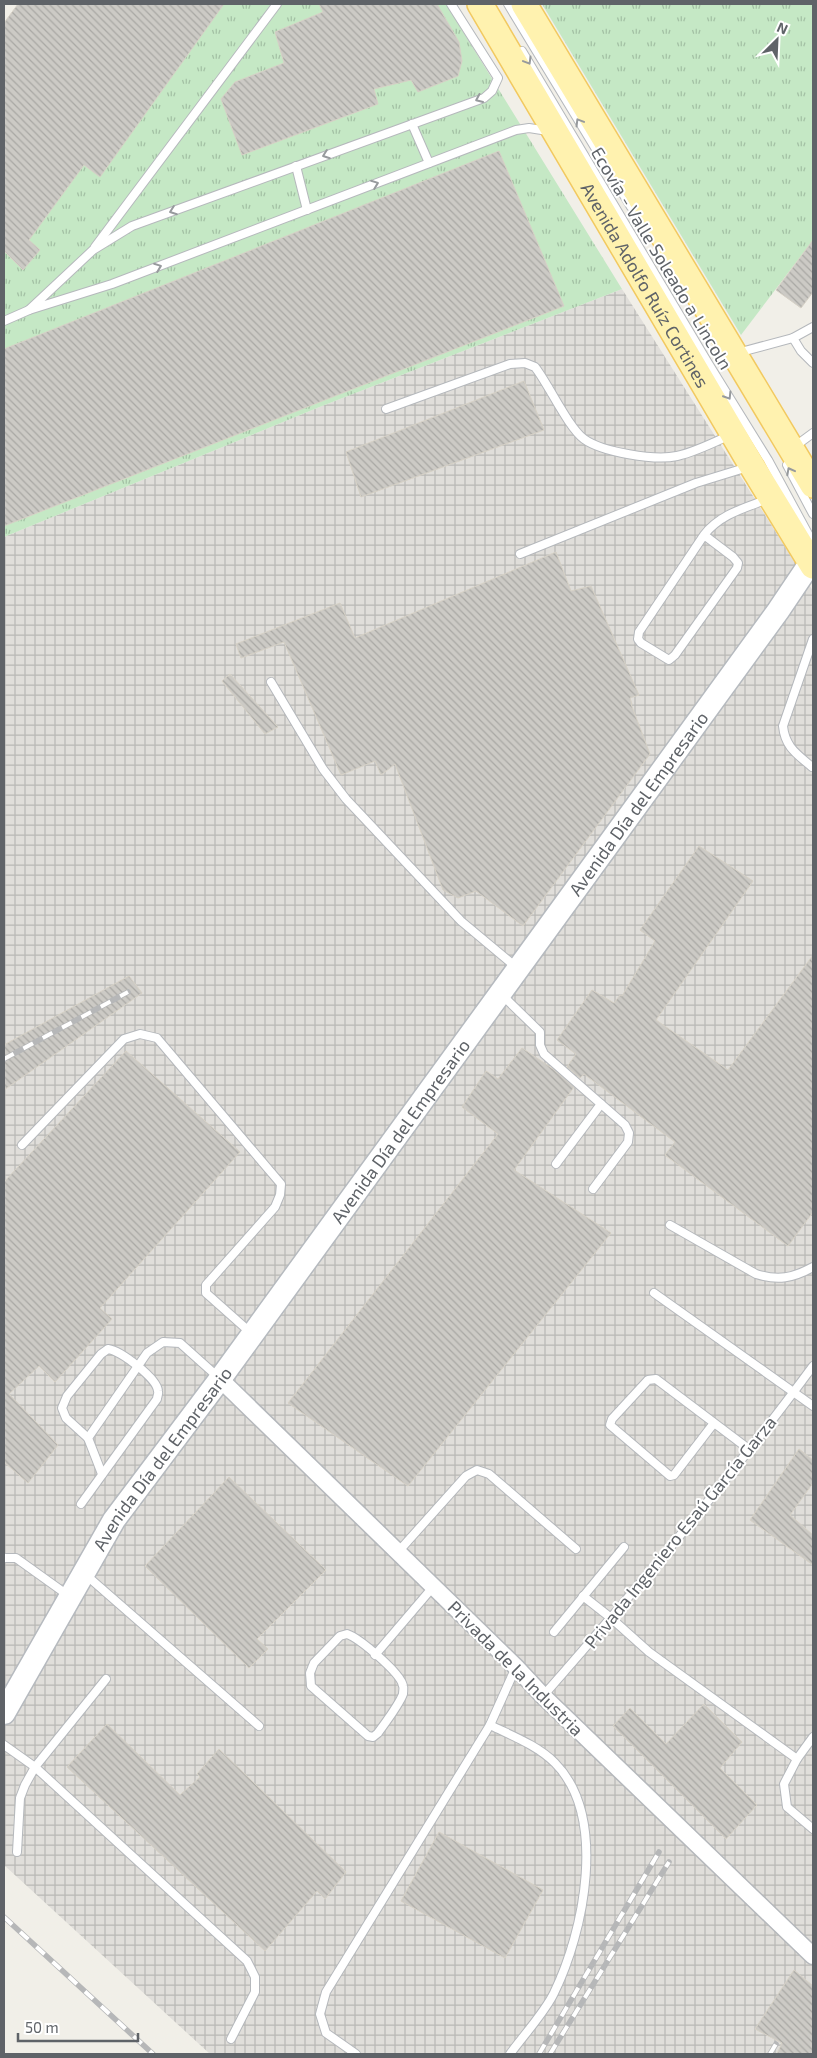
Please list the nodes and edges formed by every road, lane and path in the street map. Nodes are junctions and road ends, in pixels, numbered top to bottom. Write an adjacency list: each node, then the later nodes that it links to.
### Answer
1 (277, 4): 13 (lane)
2 (451, 4): 7 (lane, one-way to 7)
3 (480, 4): 8 (main road, Avenida Adolfo Ruíz Cortines)
4 (508, 4): 12 (lane, Ecovía - Valle Soleado a Lincoln, one-way to 4)
5 (524, 4): 18 (main road)
6 (519, 45): 30 (lane, one-way to 30)
7 (412, 124): 9 (lane); 10 (lane, one-way to 10)
8 (556, 133): 9 (lane); 21 (main road, Avenida Adolfo Ruíz Cortines)
9 (429, 163): 11 (lane, one-way to 9)
10 (296, 166): 11 (lane); 13 (lane, one-way to 13)
11 (307, 210): 14 (lane, one-way to 11)
12 (635, 212)
13 (93, 250): 14 (lane)
14 (29, 310): 15 (lane)
15 (4, 321)
16 (813, 327): 17 (lane)
17 (793, 338): 18 (lane); 19 (lane)
18 (735, 353): 23 (main road)
19 (813, 363)
20 (386, 409): 21 (lane)
21 (734, 433): 24 (main road, Avenida Adolfo Ruíz Cortines)
22 (813, 433): 23 (lane)
23 (787, 451): 25 (main road); 27 (lane, one-way to 23)
24 (752, 466): 26 (main road, Avenida Adolfo Ruíz Cortines); 29 (lane)
25 (813, 485)
26 (773, 497): 28 (lane); 30 (main road, Avenida Adolfo Ruíz Cortines)
27 (813, 514)
28 (704, 534): 28 (lane)
29 (520, 554)
30 (813, 558): 34 (street, Avenida Día del Empresario)
31 (813, 639): 33 (lane)
32 (270, 682): 34 (lane)
33 (812, 766)
34 (517, 968): 35 (street, Avenida Día del Empresario)
35 (499, 993): 36 (lane); 43 (street, Avenida Día del Empresario)
36 (601, 1104): 38 (lane); 39 (lane)
37 (22, 1145): 43 (lane)
38 (556, 1164)
39 (593, 1189)
40 (670, 1225): 41 (lane)
41 (813, 1267)
42 (654, 1293): 47 (lane)
43 (252, 1334): 46 (street, Avenida Día del Empresario)
44 (138, 1366): 46 (lane); 50 (lane); 50 (lane); 52 (lane)
45 (813, 1368): 47 (lane, Privada Ingeniero Esaú García Garza)
46 (220, 1379): 56 (street, Privada de la Industria); 58 (street, Avenida Día del Empresario)
47 (795, 1391): 48 (lane); 51 (lane, Privada Ingeniero Esaú García Garza)
48 (813, 1406)
49 (714, 1423): 49 (lane); 51 (lane)
50 (88, 1438): 52 (lane)
51 (750, 1450): 62 (lane, Privada Ingeniero Esaú García Garza)
52 (102, 1474): 53 (lane)
53 (81, 1504)
54 (624, 1546): 61 (lane)
55 (576, 1549): 56 (lane)
56 (398, 1552): 59 (street, Privada de la Industria)
57 (4, 1558): 60 (lane)
58 (83, 1572): 60 (street, Avenida Día del Empresario); 70 (lane)
59 (434, 1587): 64 (lane); 65 (street, Privada de la Industria)
60 (69, 1596): 68 (street, Avenida Día del Empresario)
61 (583, 1596): 62 (lane); 63 (lane)
62 (611, 1618): 67 (lane, Privada Ingeniero Esaú García Garza); 73 (lane)
63 (554, 1632)
64 (375, 1655): 64 (lane)
65 (516, 1667): 67 (street, Privada de la Industria); 69 (lane)
66 (106, 1679): 74 (lane)
67 (543, 1696): 77 (street, Privada de la Industria)
68 (4, 1713)
69 (490, 1725): 79 (lane); 80 (lane)
70 (259, 1726)
71 (813, 1736): 73 (lane)
72 (4, 1745): 74 (lane)
73 (797, 1759): 75 (lane)
74 (35, 1767): 76 (lane); 78 (lane)
75 (813, 1829)
76 (17, 1852)
77 (813, 1956)
78 (231, 2040)
79 (356, 2054)
80 (510, 2054)

